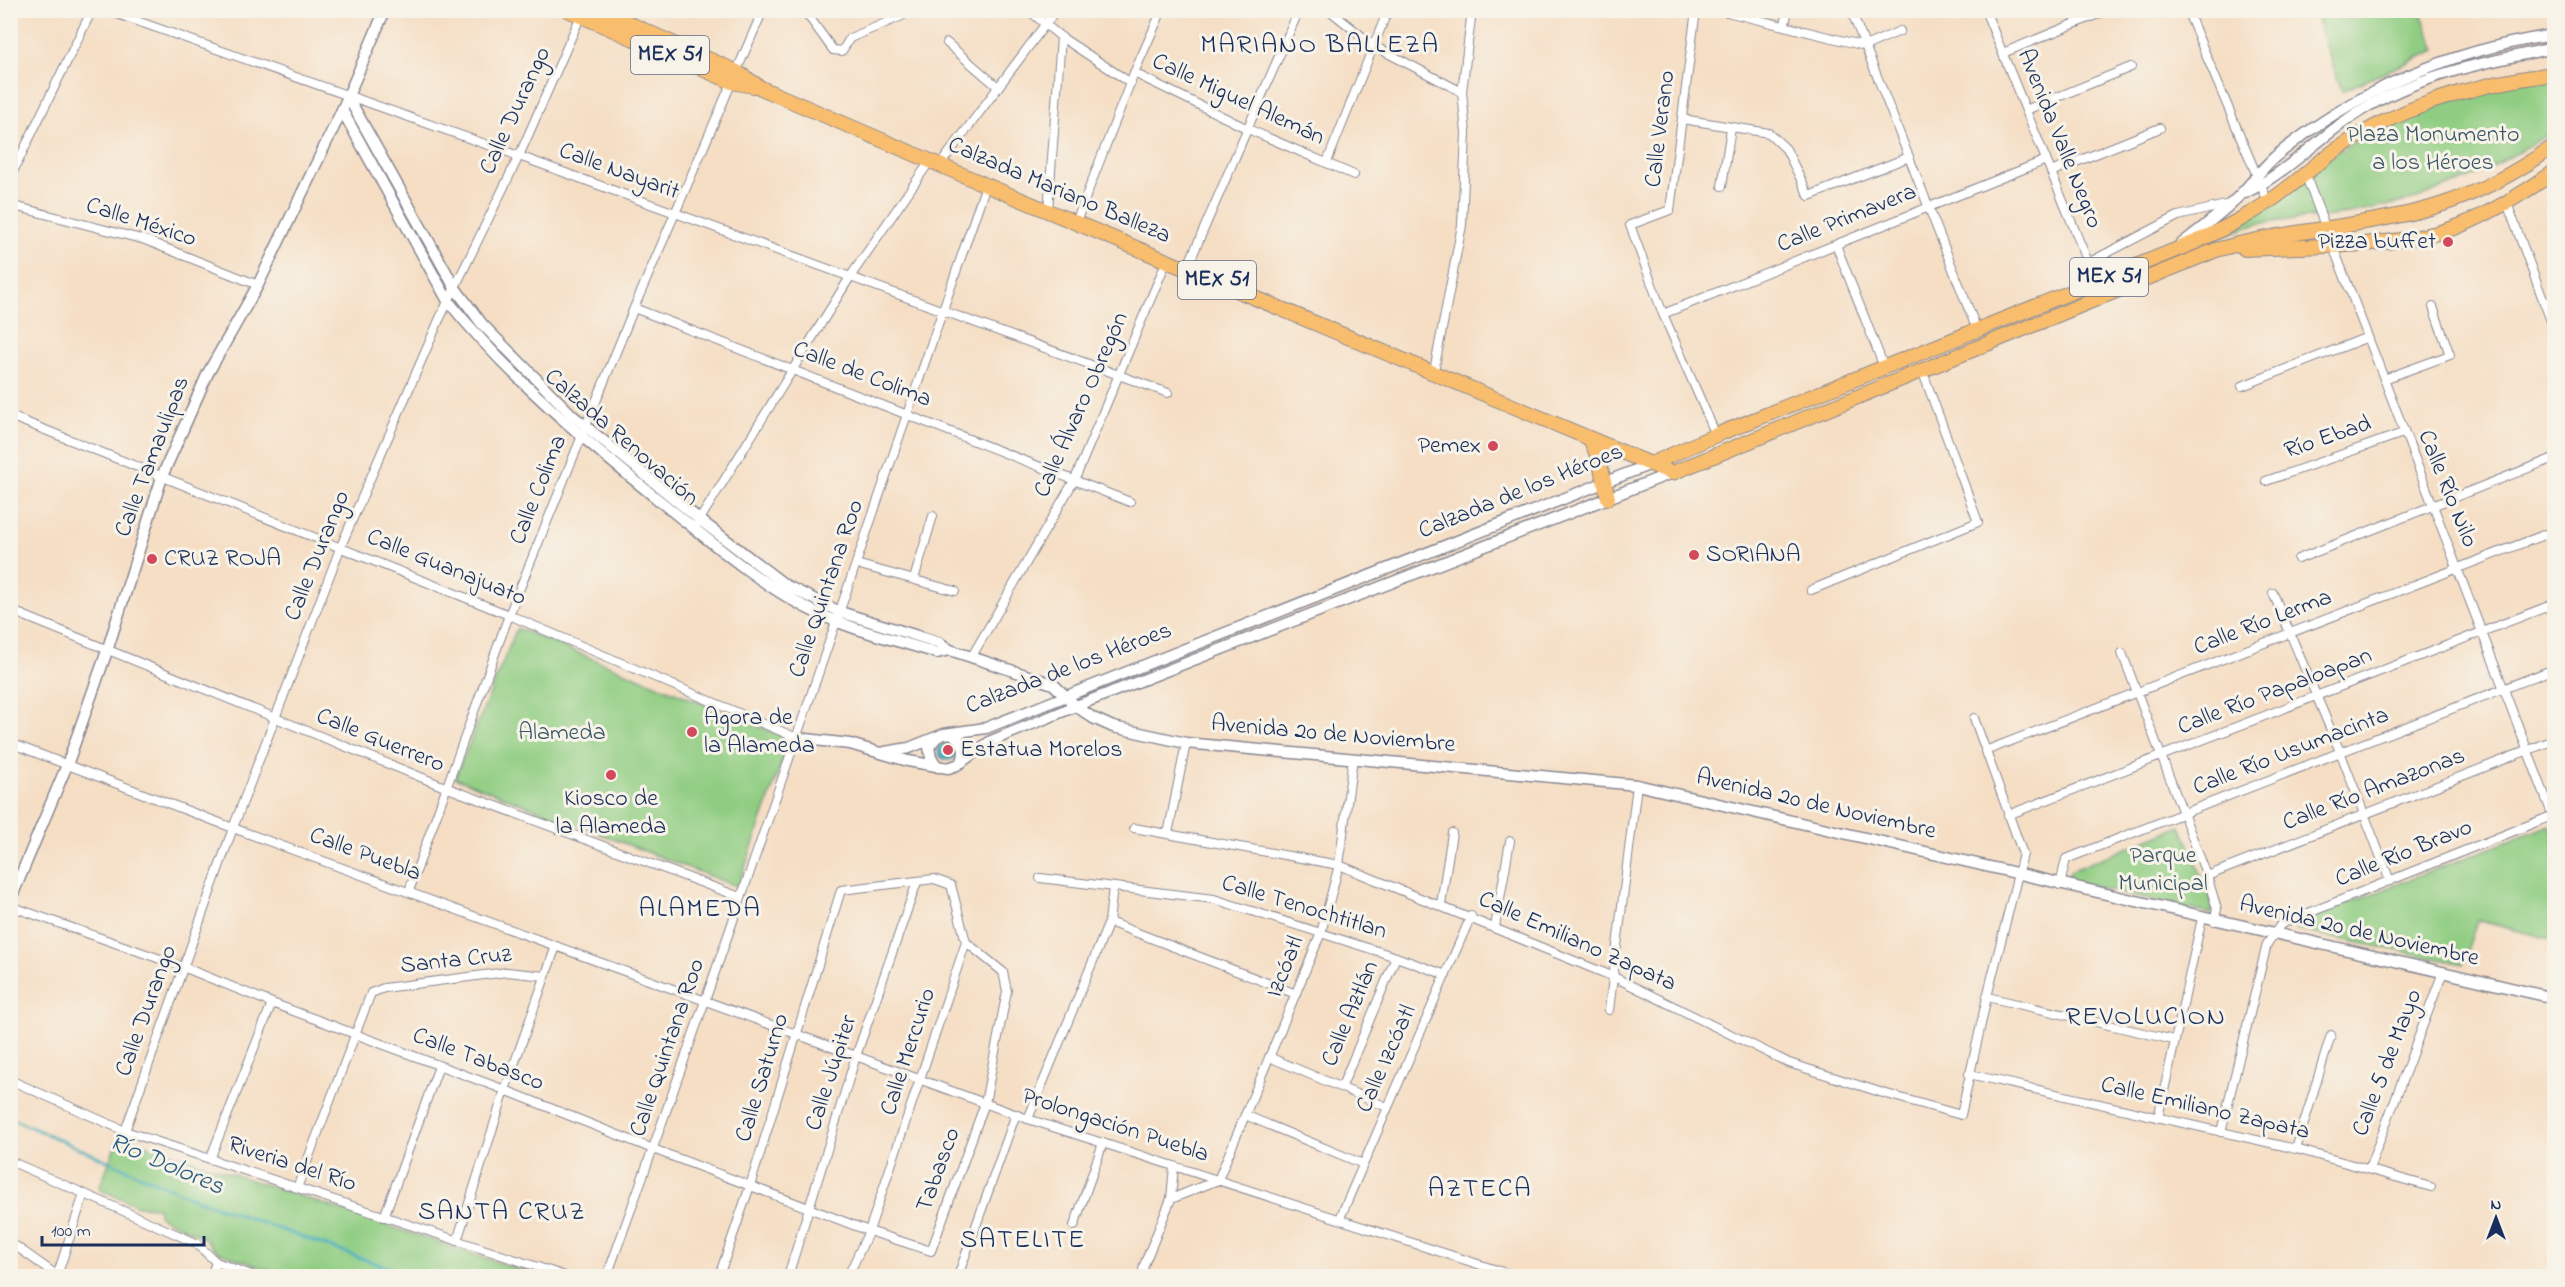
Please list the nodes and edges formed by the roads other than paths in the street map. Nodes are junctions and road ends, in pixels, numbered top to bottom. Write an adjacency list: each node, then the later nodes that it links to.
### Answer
1 (93, 10): 61 (street)
2 (106, 10): 42 (street, Calle Nayarit)
3 (385, 10): 42 (street, Calle Tamaulipas)
4 (598, 10): 38 (main road, Calzada Mariano Balleza / MEX 51)
5 (763, 10): 38 (street, Calle Colima)
6 (804, 10): 7 (street)
7 (906, 10)
8 (1028, 10): 24 (street, Calle Miguel Alemán)
9 (1056, 10): 24 (street)
10 (1299, 10): 49 (street)
11 (1329, 10): 30 (street)
12 (1388, 10): 30 (street)
13 (1472, 10): 41 (street)
14 (1696, 10): 45 (street, Calle Verano)
15 (1719, 10): 23 (street)
16 (1788, 10): 23 (street)
17 (1851, 10): 31 (street)
18 (1985, 10): 33 (street, Avenida Valle Negro)
19 (2108, 10): 33 (street)
20 (2187, 10): 62 (street)
21 (1160, 11): 36 (street)
22 (578, 12): 38 (main road, Calzada Mariano Balleza / MEX 51); 52 (street, Calle Durango)
23 (1785, 24): 31 (street)
24 (1046, 25): 27 (street, Calle Miguel Alemán); 40 (street)
25 (1900, 31): 31 (street)
26 (2554, 36): 29 (street)
27 (1061, 37): 39 (street, Calle Miguel Alemán); 70 (street)
28 (947, 43): 40 (street)
29 (2504, 44): 34 (street); 46 (street)
30 (1374, 46): 41 (street); 55 (street)
31 (1865, 46): 53 (street)
32 (2554, 48): 34 (street)
33 (2002, 53): 44 (street, Avenida Valle Negro)
34 (2508, 57): 50 (street)
35 (2131, 67): 44 (street)
36 (1134, 74): 39 (street); 49 (street, Calle Miguel Alemán)
37 (2554, 74): 59 (main road, Calzada de los Héroes / MEX 51)
38 (735, 77): 56 (main road, Calzada Mariano Balleza / MEX 51); 71 (street, Calle Colima)
39 (1131, 83): 72 (street)
40 (998, 87): 56 (street)
41 (1462, 92): 96 (street)
42 (348, 97): 43 (street, Calle Tamaulipas); 52 (street, Calle Nayarit); 84 (street, Calzada Renovación)
43 (342, 110): 83 (street, Calle Tamaulipas); 85 (street, Calzada Renovación)
44 (2026, 110): 54 (street, Avenida Valle Negro)
45 (1682, 119): 47 (street); 89 (street, Calle Verano)
46 (2323, 120): 50 (street); 62 (street)
47 (1731, 128): 53 (street); 64 (street)
48 (2160, 128): 57 (street)
49 (1248, 129): 55 (street, Calle Miguel Alemán); 80 (street)
50 (2331, 131): 62 (street)
51 (2554, 146): 73 (main road, Calzada de los Héroes / MEX 51)
52 (519, 156): 71 (street, Calle Nayarit); 84 (street, Calle Durango)
53 (1909, 157): 69 (street)
54 (2046, 160): 57 (street, Avenida Valle Negro); 69 (street, Calle Primavera)
55 (1327, 162): 60 (street, Calle Miguel Alemán)
56 (935, 163): 63 (main road, Calzada Mariano Balleza / MEX 51); 81 (street)
57 (2051, 172): 79 (street, Avenida Valle Negro)
58 (2554, 172): 66 (main road)
59 (2305, 174): 65 (main road, Calzada de los Héroes / MEX 51); 73 (street, Calle Río Nilo)
60 (1354, 175)
61 (10, 178)
62 (2258, 181): 65 (street); 67 (street)
63 (986, 185): 70 (main road, Calzada Mariano Balleza / MEX 51); 88 (street, Calle Quintana Roo)
64 (1722, 186)
65 (2268, 202): 77 (main road, Calzada de los Héroes / MEX 51)
66 (2507, 203): 75 (main road); 90 (street)
67 (2229, 204): 77 (street); 79 (street)
68 (10, 205): 83 (street, Calle México)
69 (1928, 208): 74 (street, Calle Primavera); 91 (street)
70 (1048, 211): 72 (main road, Calzada Mariano Balleza / MEX 51)
71 (676, 214): 81 (street, Calle Nayarit); 87 (street, Calle Colima)
72 (1076, 222): 78 (main road, Calzada Mariano Balleza / MEX 51)
73 (2326, 227): 75 (street, Calle Río Nilo); 76 (main road, Calzada de los Héroes / MEX 51)
74 (1836, 244): 89 (street, Calle Primavera); 93 (street)
75 (2332, 245): 76 (main road); 92 (street, Calle Río Nilo)
76 (2216, 250): 95 (main road, Calzada de los Héroes / MEX 51)
77 (2174, 251): 82 (main road, Calzada de los Héroes / MEX 51)
78 (1167, 260): 80 (main road, Calzada Mariano Balleza / MEX 51); 97 (street, Calle Álvaro Obregón)
79 (2088, 263): 82 (street, Avenida Valle Negro)
80 (1187, 268): 96 (main road, Calzada Mariano Balleza / MEX 51)
81 (850, 277): 88 (street, Calle Nayarit); 94 (street)
82 (2096, 282): 91 (main road, Calzada de los Héroes / MEX 51)
83 (258, 285): 111 (street, Calle Tamaulipas)
84 (454, 288): 85 (street, Calle Durango); 103 (street, Calzada Renovación)
85 (448, 301): 106 (street, Calzada Renovación); 121 (street, Calle Durango)
86 (2433, 307): 98 (street)
87 (634, 308): 94 (street, Calle de Colima); 103 (street, Calle Colima)
88 (942, 311): 97 (street, Calle Nayarit); 101 (street, Calle Quintana Roo)
89 (1663, 314): 105 (street)
90 (2554, 329)
91 (1977, 330): 93 (main road, Calzada de los Héroes / MEX 51)
92 (2368, 337): 98 (street, Calle Río Nilo); 99 (street)
93 (1884, 368): 105 (main road, Calzada de los Héroes / MEX 51)
94 (794, 369): 101 (street, Calle de Colima); 119 (street)
95 (1922, 370): 110 (main road, Calzada de los Héroes / MEX 51); 126 (street)
96 (1434, 371): 107 (main road, Calzada Mariano Balleza / MEX 51)
97 (1117, 375): 100 (street, Calle Nayarit); 112 (street, Calle Álvaro Obregón)
98 (2384, 380): 104 (street, Calle Río Nilo)
99 (2242, 386)
100 (1168, 393)
101 (907, 414): 112 (street, Calle de Colima); 123 (street, Calle Quintana Roo)
102 (10, 416): 111 (street, Calle Guanajuato)
103 (586, 426): 106 (street, Calle Colima); 119 (street, Calzada Renovación)
104 (2403, 433): 113 (street, Río Ebad); 117 (street, Calle Río Nilo)
105 (1716, 435): 109 (main road, Calzada de los Héroes / MEX 51)
106 (581, 437): 119 (street, Calzada Renovación); 131 (street, Calle Colima)
107 (1590, 439): 109 (main road, Calzada Mariano Balleza / MEX 51); 114 (main road)
108 (2554, 458): 117 (street)
109 (1651, 465): 110 (main road, Calzada Mariano Balleza / MEX 51); 114 (street, Calzada de los Héroes)
110 (1672, 473): 115 (street, Calzada de los Héroes)
111 (163, 474): 121 (street, Calle Guanajuato); 135 (street, Calle Tamaulipas)
112 (1075, 479): 116 (street, Calle de Colima); 137 (street, Calle Álvaro Obregón)
113 (2266, 481)
114 (1605, 482): 115 (main road); 141 (street, Calzada de los Héroes)
115 (1608, 498): 143 (street, Calzada de los Héroes)
116 (1130, 502)
117 (2433, 506): 122 (street); 124 (street, Calle Río Nilo)
118 (933, 516): 125 (street)
119 (697, 524): 132 (street, Calzada Renovación)
120 (2554, 531): 124 (street, Calle Río Lerma)
121 (341, 546): 131 (street, Calle Guanajuato); 145 (street, Calle Durango)
122 (2298, 559)
123 (856, 564): 125 (street); 132 (street, Calle Quintana Roo)
124 (2458, 569): 133 (street, Calle Río Nilo); 134 (street, Calle Río Lerma)
125 (914, 579): 127 (street)
126 (1810, 590)
127 (955, 591)
128 (2273, 594): 134 (street)
129 (2554, 604): 133 (street, Calle Río Papaloapan)
130 (10, 610): 135 (street, Calle Guerrero)
131 (509, 615): 147 (street, Calle Guanajuato); 162 (street, Calle Colima)
132 (838, 617): 137 (street, Calzada Renovación); 147 (street, Calle Quintana Roo)
133 (2484, 633): 139 (street, Calle Río Nilo); 142 (street, Calle Río Papaloapan)
134 (2290, 634): 140 (street, Calle Río Lerma); 142 (street)
135 (107, 651): 145 (street, Calle Guerrero); 159 (street, Calle Tamaulipas)
136 (2122, 653): 140 (street)
137 (972, 656): 141 (street, Calzada Renovación)
138 (2554, 669): 139 (street, Calle Río Usumacinta)
139 (2505, 688): 153 (street, Calle Río Nilo); 155 (street, Calle Río Usumacinta)
140 (2137, 692): 152 (street, Calle Río Lerma); 156 (street)
141 (1067, 696): 143 (street, Avenida 20 de Noviembre); 146 (street, Calzada de los Héroes)
142 (2315, 697): 155 (street); 156 (street, Calle Río Papaloapan)
143 (1076, 706): 150 (street, Avenida 20 de Noviembre); 158 (street, Calzada de los Héroes)
144 (1974, 718): 152 (street)
145 (274, 719): 162 (street, Calle Guerrero); 167 (street, Calle Durango)
146 (954, 735): 148 (street, Calzada de los Héroes); 158 (street)
147 (797, 738): 154 (street); 181 (street, Calle Quintana Roo)
148 (936, 738): 154 (street, Calzada de los Héroes); 160 (street)
149 (2554, 740): 153 (street, Calle Río Amazonas)
150 (1186, 742): 157 (street, Avenida 20 de Noviembre); 170 (street)
151 (10, 743): 159 (street, Calle Puebla)
152 (1985, 751): 164 (street)
153 (2528, 751): 165 (street, Calle Río Amazonas); 166 (street, Calle Río Nilo)
154 (882, 752): 160 (street, Calzada de los Héroes)
155 (2341, 754): 163 (street, Calle Río Usumacinta); 165 (street)
156 (2162, 756): 163 (street); 164 (street, Calle Río Papaloapan)
157 (1353, 758): 161 (street, Avenida 20 de Noviembre); 172 (street, Izcóatl)
158 (962, 762): 160 (street, Calzada de los Héroes)
159 (67, 765): 167 (street, Calle Puebla); 182 (street, Calle Tamaulipas)
160 (938, 766)
161 (1637, 785): 173 (street, Avenida 20 de Noviembre); 199 (street)
162 (445, 788): 180 (street, Calle Colima); 181 (street, Calle Guerrero)
163 (2185, 814): 174 (street); 178 (street, Calle Río Usumacinta)
164 (2008, 815): 173 (street)
165 (2363, 815): 174 (street, Calle Río Amazonas); 176 (street)
166 (2554, 817): 176 (street, Calle Río Bravo)
167 (233, 828): 180 (street, Calle Puebla); 195 (street, Calle Durango)
168 (1134, 828): 170 (street, Calle Emiliano Zapata)
169 (1452, 833): 183 (street)
170 (1168, 834): 172 (street, Calle Emiliano Zapata)
171 (1510, 841): 189 (street)
172 (1339, 865): 183 (street, Calle Emiliano Zapata); 190 (street, Izcóatl)
173 (2018, 873): 178 (street, Avenida 20 de Noviembre); 201 (street)
174 (2207, 876): 187 (street)
175 (1040, 878): 179 (street, Calle Tenochtitlan)
176 (2390, 881): 191 (street, Calle Río Bravo)
177 (917, 882): 192 (street); 206 (street, Calle Saturno); 210 (street, Calle Júpiter)
178 (2060, 885): 186 (street, Avenida 20 de Noviembre)
179 (1113, 887): 188 (street); 190 (street, Calle Tenochtitlan)
180 (409, 891): 193 (street, Calle Puebla)
181 (740, 897): 203 (street, Calle Quintana Roo)
182 (10, 901)
183 (1441, 904): 185 (street, Calle Emiliano Zapata)
184 (10, 906): 195 (street, Calle Tabasco)
185 (1471, 916): 189 (street, Calle Emiliano Zapata); 197 (street, Calle Izcóatl)
186 (2202, 918): 187 (street, Avenida 20 de Noviembre); 209 (street)
187 (2214, 921): 191 (street, Avenida 20 de Noviembre)
188 (1108, 922): 200 (street); 223 (street)
189 (1495, 927): 199 (street, Calle Emiliano Zapata)
190 (1321, 933): 194 (street, Calle Tenochtitlan); 200 (street, Izcóatl)
191 (2272, 934): 196 (street, Avenida 20 de Noviembre); 225 (street)
192 (966, 942): 214 (street, Calle Mercurio); 218 (street, Tabasco)
193 (556, 946): 198 (street); 203 (street, Calle Puebla)
194 (1396, 957): 197 (street, Calle Tenochtitlan); 216 (street, Calle Aztlán)
195 (183, 967): 204 (street, Calle Tabasco); 224 (street, Calle Durango)
196 (2443, 972): 202 (street, Avenida 20 de Noviembre); 233 (street, Calle 5 de Mayo)
197 (1446, 975): 219 (street, Calle Izcóatl)
198 (545, 976): 207 (street, Santa Cruz); 217 (street)
199 (1614, 977): 205 (street); 213 (street, Calle Emiliano Zapata)
200 (1296, 994): 211 (street, Izcóatl)
201 (1987, 997): 209 (street); 213 (street)
202 (2554, 998)
203 (707, 1001): 206 (street, Prolongación Puebla); 227 (street, Calle Quintana Roo)
204 (272, 1004): 207 (street, Calle Tabasco); 229 (street)
205 (1609, 1010)
206 (796, 1033): 210 (street, Prolongación Puebla); 235 (street, Calle Saturno)
207 (353, 1035): 212 (street, Calle Tabasco); 237 (street)
208 (2331, 1035): 228 (street)
209 (2174, 1040): 222 (street)
210 (856, 1056): 214 (street, Prolongación Puebla); 240 (street, Calle Júpiter)
211 (1269, 1057): 216 (street); 221 (street, Izcóatl)
212 (439, 1066): 217 (street, Calle Tabasco); 241 (street)
213 (1969, 1074): 222 (street, Calle Emiliano Zapata)
214 (920, 1079): 218 (street, Prolongación Puebla); 244 (street, Calle Mercurio)
215 (10, 1080): 224 (street, Riveria del Río)
216 (1342, 1086): 219 (street)
217 (505, 1090): 227 (street, Calle Tabasco); 245 (street)
218 (985, 1103): 220 (street, Prolongación Puebla); 247 (street, Tabasco)
219 (1387, 1107): 231 (street, Calle Izcóatl)
220 (1016, 1114): 223 (street, Prolongación Puebla); 257 (street)
221 (1245, 1115): 231 (street); 234 (street, Izcóatl)
222 (2158, 1118): 225 (street, Calle Emiliano Zapata)
223 (1028, 1119): 226 (street, Prolongación Puebla)
224 (125, 1131): 229 (street, Riveria del Río)
225 (2221, 1132): 228 (street, Calle Emiliano Zapata)
226 (1102, 1143): 232 (street, Prolongación Puebla); 243 (street)
227 (653, 1149): 235 (street, Calle Tabasco); 253 (street, Calle Quintana Roo)
228 (2296, 1149): 233 (street, Calle Emiliano Zapata)
229 (210, 1159): 237 (street, Riveria del Río)
230 (10, 1161): 238 (street)
231 (1362, 1164): 242 (street, Calle Izcóatl)
232 (1174, 1166): 234 (street, Prolongación Puebla); 239 (street)
233 (2369, 1169): 236 (street, Calle Emiliano Zapata)
234 (1218, 1180): 239 (street); 242 (street, Prolongación Puebla)
235 (750, 1186): 240 (street, Calle Tabasco); 254 (street, Calle Saturno)
236 (2432, 1187)
237 (297, 1188): 241 (street, Riveria del Río)
238 (84, 1194): 248 (street); 249 (street)
239 (1171, 1199): 258 (street)
240 (810, 1208): 244 (street, Calle Tabasco); 255 (street, Calle Júpiter)
241 (384, 1217): 245 (street, Riveria del Río)
242 (1340, 1218): 259 (street, Prolongación Puebla)
243 (1074, 1226)
244 (869, 1231): 247 (street, Calle Tabasco); 256 (street, Calle Mercurio)
245 (457, 1240): 252 (street, Riveria del Río)
246 (10, 1242): 249 (street)
247 (931, 1251)
248 (216, 1262): 250 (street); 251 (street)
249 (58, 1276)
250 (211, 1276)
251 (254, 1276)
252 (565, 1276)
253 (607, 1276)
254 (719, 1276)
255 (788, 1276)
256 (848, 1276)
257 (958, 1276)
258 (1142, 1276)
259 (1515, 1276)

